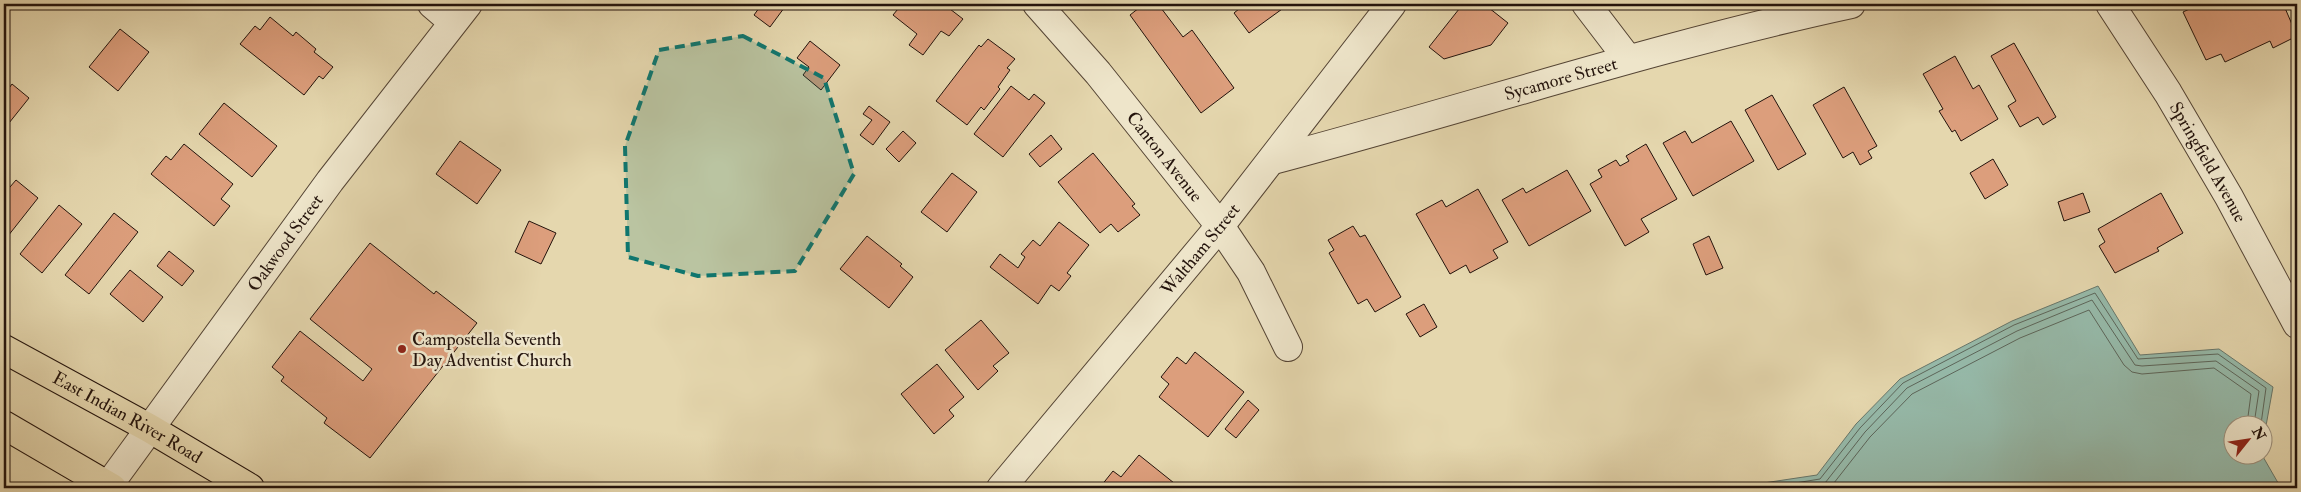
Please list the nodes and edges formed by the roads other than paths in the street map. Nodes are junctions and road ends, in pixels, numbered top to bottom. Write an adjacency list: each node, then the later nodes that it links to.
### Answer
1 (432, 4): 7 (street)
2 (1037, 4): 10 (street, Canton Avenue)
3 (1392, 4): 9 (street, Waltham Street)
4 (1586, 4): 8 (street)
5 (1851, 4): 8 (street, Sycamore Street)
6 (2110, 4): 11 (street, Springfield Avenue)
7 (461, 13): 15 (street, Oakwood Street)
8 (1628, 59): 9 (street, Sycamore Street)
9 (1273, 160): 10 (street, Waltham Street)
10 (1220, 226): 12 (street, Canton Avenue); 18 (street, Waltham Street)
11 (2297, 324)
12 (1288, 348)
13 (4, 349): 15 (main road, East Indian River Road)
14 (4, 425): 16 (main road)
15 (149, 428): 16 (street, Oakwood Street); 17 (main road, East Indian River Road)
16 (110, 487)
17 (250, 488)
18 (1001, 488)

